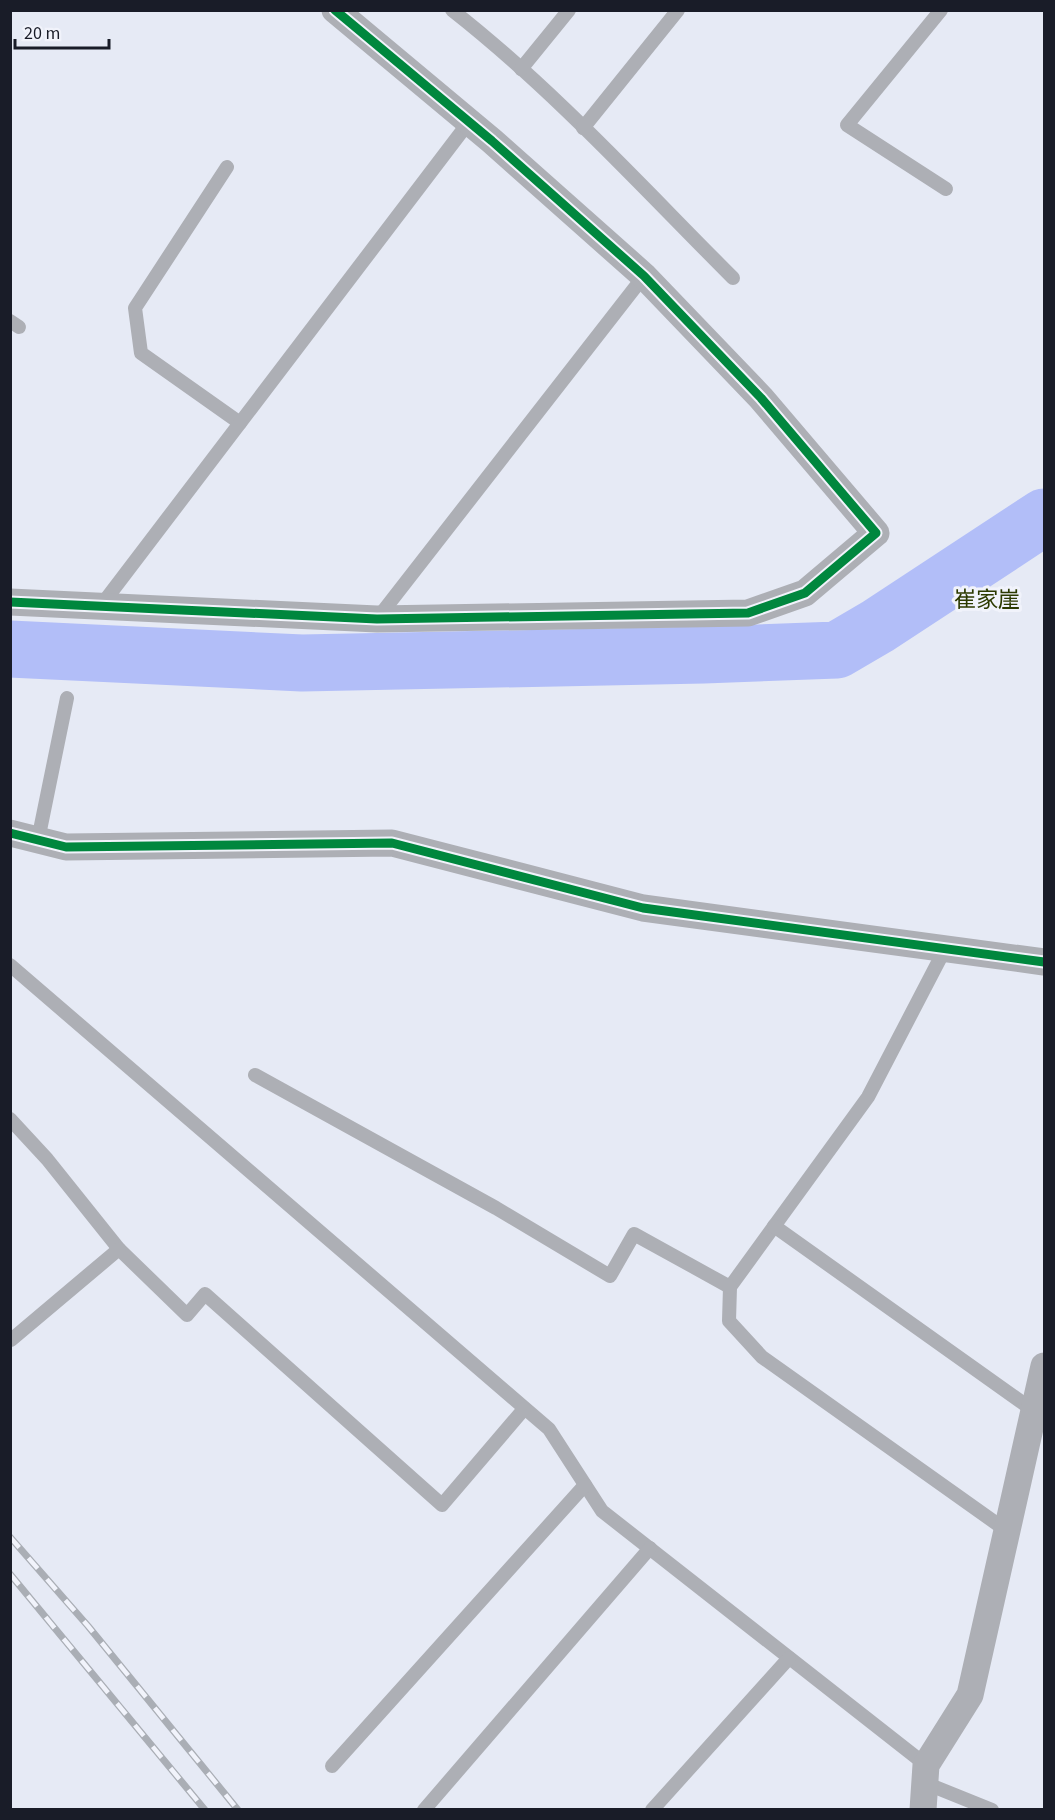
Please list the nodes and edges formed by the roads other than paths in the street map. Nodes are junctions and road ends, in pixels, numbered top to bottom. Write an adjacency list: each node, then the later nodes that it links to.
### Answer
1 (335, 10): 7 (street)
2 (452, 10): 6 (lane)
3 (569, 10): 6 (lane)
4 (678, 10): 8 (lane)
5 (941, 10): 10 (lane)
6 (521, 69): 8 (lane)
7 (469, 122): 11 (street); 13 (lane)
8 (583, 128): 12 (lane)
9 (228, 166): 13 (lane)
10 (946, 189)
11 (644, 276): 16 (lane); 16 (street)
12 (733, 278)
13 (240, 423): 15 (lane)
14 (10, 602): 15 (street)
15 (100, 607): 16 (street)
16 (377, 619)
17 (67, 698): 19 (lane)
18 (10, 833): 19 (street)
19 (38, 840): 20 (street)
20 (945, 949): 21 (street); 25 (lane)
21 (1044, 962)
22 (10, 965): 30 (lane)
23 (255, 1075): 27 (lane)
24 (10, 1119): 26 (lane)
25 (774, 1226): 27 (lane); 31 (lane)
26 (119, 1249): 28 (lane); 30 (lane)
27 (730, 1287): 33 (lane)
28 (10, 1340)
29 (1044, 1366): 31 (street)
30 (524, 1409): 32 (lane)
31 (1034, 1411): 33 (street)
32 (585, 1485): 34 (lane); 36 (lane)
33 (1007, 1531): 37 (street)
34 (650, 1548): 35 (lane); 38 (lane)
35 (789, 1658): 37 (lane); 39 (lane)
36 (332, 1766)
37 (925, 1786): 40 (lane)
38 (424, 1809)
39 (652, 1809)
40 (992, 1809)

